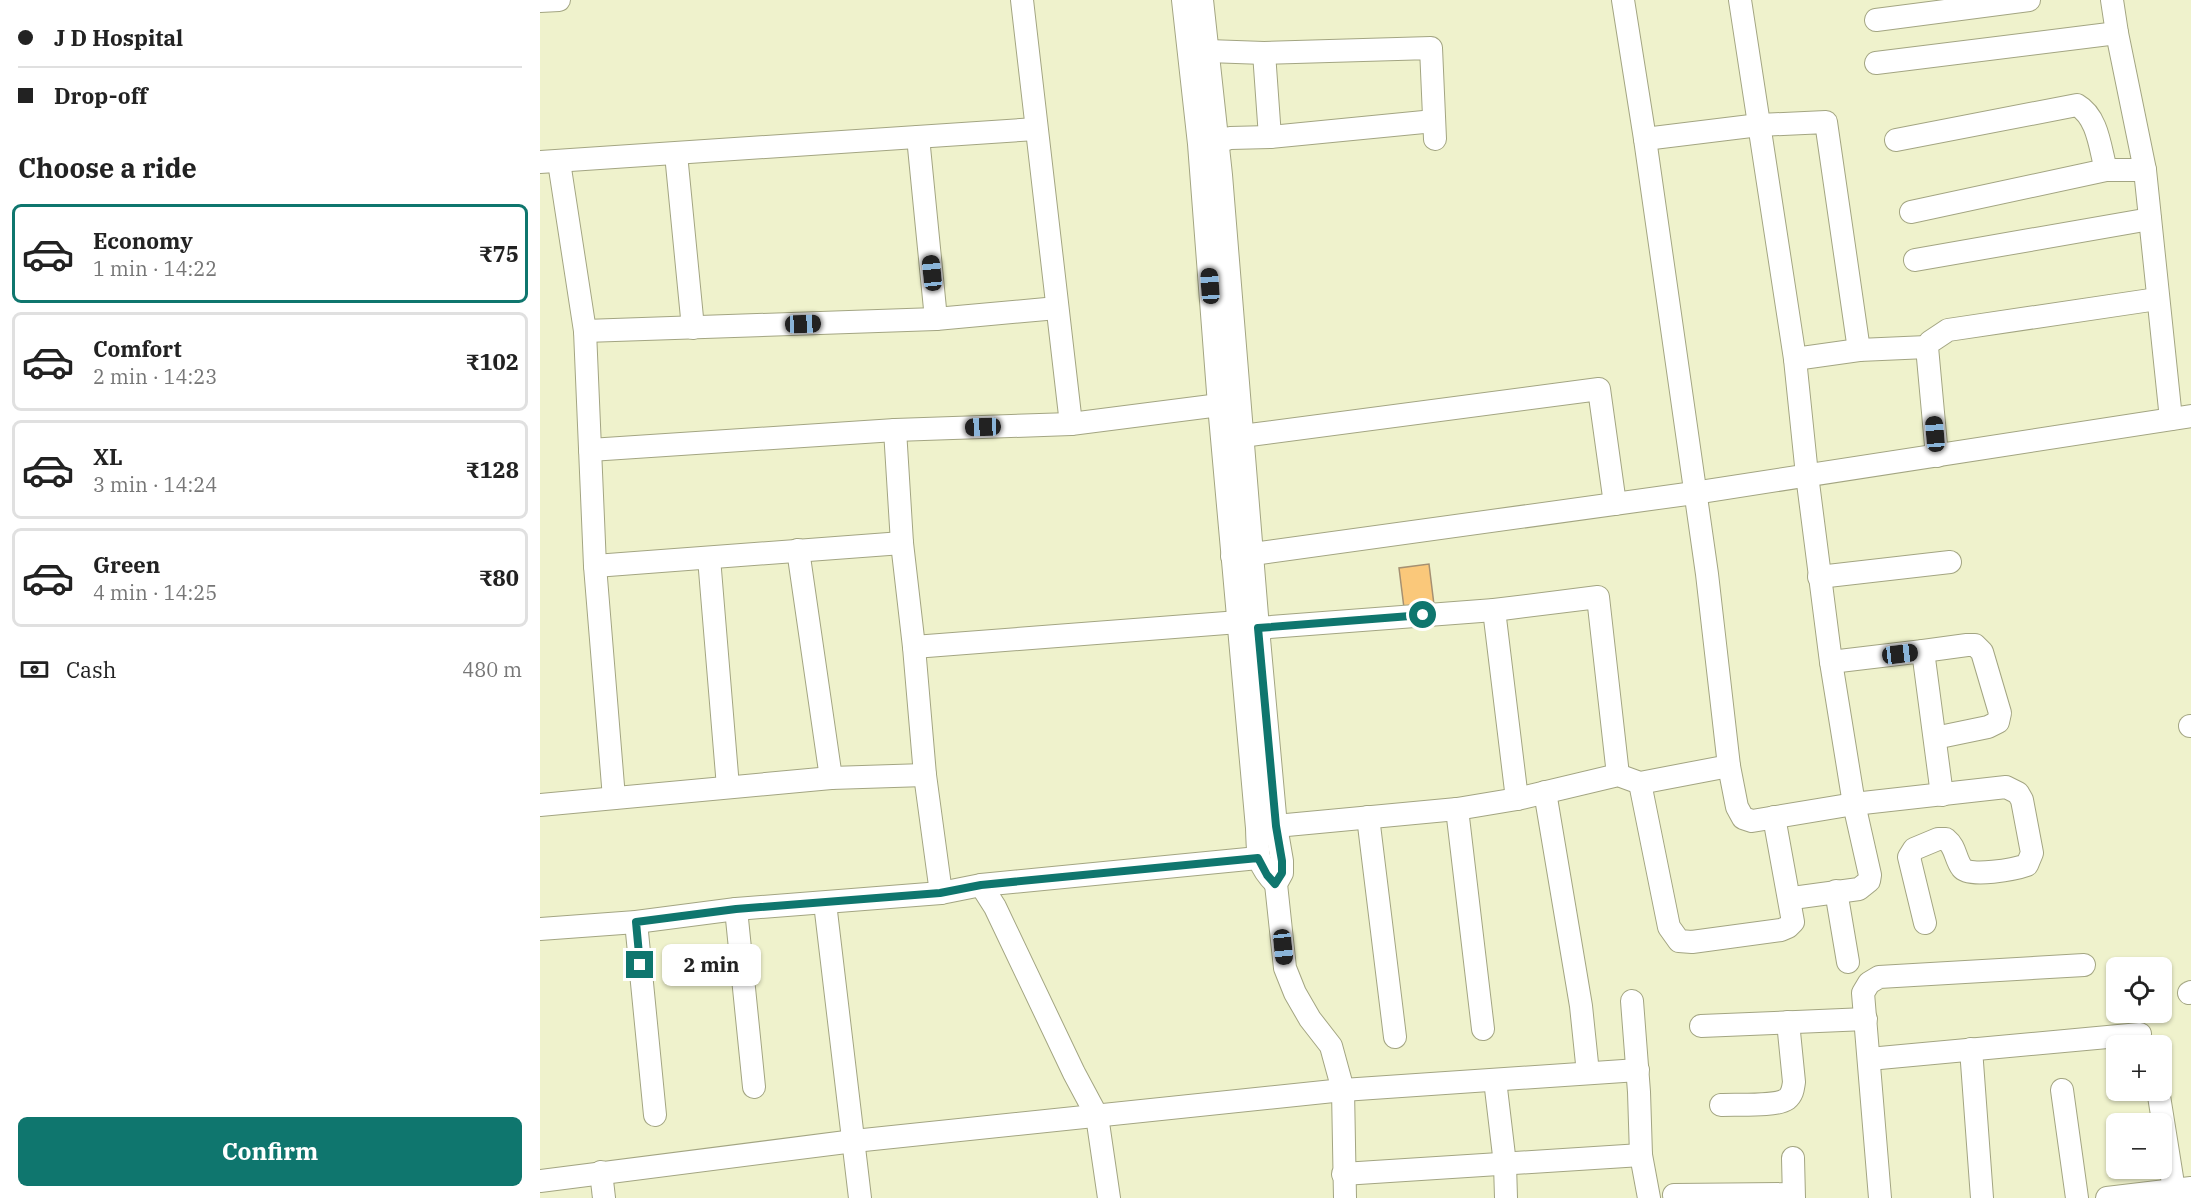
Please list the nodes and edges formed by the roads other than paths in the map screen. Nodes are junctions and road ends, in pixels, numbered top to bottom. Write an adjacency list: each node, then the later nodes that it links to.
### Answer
1 (559, 0): 9 (street)
2 (1022, 0): 16 (street)
3 (1183, 0): 37 (street)
4 (1202, 0): 12 (street)
5 (1623, 0): 19 (street)
6 (1740, 0): 15 (street)
7 (2029, 0): 10 (street)
8 (2112, 0): 11 (street)
9 (540, 1)
10 (1876, 20)
11 (2117, 33): 14 (street); 25 (street)
12 (1208, 51): 13 (street); 21 (street)
13 (1264, 53): 18 (street); 18 (street)
14 (1876, 63)
15 (1760, 125): 19 (street); 35 (street); 36 (street)
16 (1035, 129): 17 (street); 30 (street)
17 (918, 137): 22 (street); 31 (street)
18 (1270, 137): 21 (street)
19 (1645, 139): 45 (street)
20 (1896, 140): 24 (street)
21 (1217, 142): 37 (street)
22 (676, 154): 23 (street); 32 (street)
23 (550, 162): 33 (street)
24 (2106, 170): 25 (street); 26 (street)
25 (2145, 170): 27 (street)
26 (1911, 212)
27 (2150, 219): 28 (street); 29 (street)
28 (1915, 260)
29 (2157, 299): 34 (street); 38 (street)
30 (1057, 308): 31 (street); 39 (street)
31 (936, 319): 32 (street)
32 (693, 328): 33 (street)
33 (585, 331): 42 (street)
34 (1927, 347): 35 (street); 43 (street)
35 (1859, 350): 36 (street)
36 (1795, 359): 44 (street)
37 (1229, 404): 39 (street); 41 (street); 49 (street)
38 (2181, 418): 43 (street)
39 (1071, 424): 40 (street)
40 (895, 430): 42 (street); 47 (street)
41 (1242, 435): 46 (street); 49 (street)
42 (590, 450): 52 (street)
43 (1937, 456): 44 (street)
44 (1807, 475): 45 (street); 53 (street)
45 (1694, 493): 46 (street); 60 (street)
46 (1615, 504): 49 (street)
47 (902, 543): 48 (street); 56 (street)
48 (798, 550): 50 (street); 63 (street)
49 (1243, 555): 55 (street)
50 (709, 558): 52 (street); 65 (street)
51 (1950, 562): 53 (street)
52 (595, 566): 68 (street)
53 (1819, 577): 58 (street)
54 (1494, 610): 55 (street); 62 (street); 69 (street)
55 (1249, 625): 56 (street); 75 (street); 76 (street)
56 (914, 647): 61 (street)
57 (1923, 651): 58 (street); 59 (street); 59 (street)
58 (1831, 662): 70 (street)
59 (1935, 738): 67 (street)
60 (1729, 765): 64 (street); 74 (street)
61 (925, 775): 63 (street); 80 (street)
62 (1618, 775): 64 (street); 66 (street)
63 (831, 778): 65 (street)
64 (1640, 783): 74 (street)
65 (728, 787): 68 (street)
66 (1545, 792): 69 (street); 99 (street)
67 (1942, 795): 70 (street); 85 (street)
68 (614, 798): 71 (street)
69 (1517, 799): 72 (street)
70 (1854, 804): 74 (street); 79 (street)
71 (540, 805)
72 (1457, 810): 73 (street); 93 (street)
73 (1368, 817): 75 (street); 95 (street)
74 (1774, 817)
75 (1276, 826): 77 (street)
76 (1258, 858): 77 (street); 78 (street)
77 (1275, 884): 102 (street)
78 (981, 885): 80 (street); 107 (street)
79 (1836, 891): 81 (street); 87 (street)
80 (940, 893): 82 (street)
81 (1800, 897)
82 (825, 903): 83 (street); 108 (street)
83 (736, 909): 84 (street); 101 (street)
84 (636, 922): 86 (street); 106 (street)
85 (1925, 923)
86 (540, 929)
87 (1848, 962)
88 (2084, 965): 90 (street)
89 (1632, 1001): 98 (street)
90 (1866, 1019): 91 (street); 97 (street)
91 (1788, 1022): 92 (street); 105 (street)
92 (1701, 1026)
93 (1483, 1029)
94 (2140, 1034): 96 (street)
95 (1395, 1037)
96 (1971, 1049): 97 (street); 125 (street)
97 (1869, 1059): 124 (street)
98 (1638, 1070): 99 (street); 109 (street)
99 (1588, 1073): 100 (street)
100 (1495, 1080): 102 (street); 111 (street)
101 (754, 1087)
102 (1343, 1090): 107 (street); 113 (street)
103 (2062, 1090): 126 (street)
104 (2160, 1101): 115 (street)
105 (1721, 1105)
106 (656, 1115)
107 (1097, 1116): 108 (street); 120 (street)
108 (854, 1141): 112 (street); 119 (street)
109 (1641, 1155): 111 (street); 123 (street)
110 (1793, 1158): 117 (street)
111 (1505, 1164): 113 (street); 122 (street)
112 (601, 1172): 114 (street); 118 (street)
113 (1343, 1174): 121 (street)
114 (540, 1181)
115 (2182, 1189): 127 (street)
116 (1674, 1195): 117 (street)
117 (1794, 1196)
118 (604, 1198)
119 (860, 1198)
120 (1109, 1198)
121 (1345, 1198)
122 (1506, 1198)
123 (1649, 1198)
124 (1880, 1198)
125 (1982, 1198)
126 (2077, 1198)
127 (2107, 1198)

